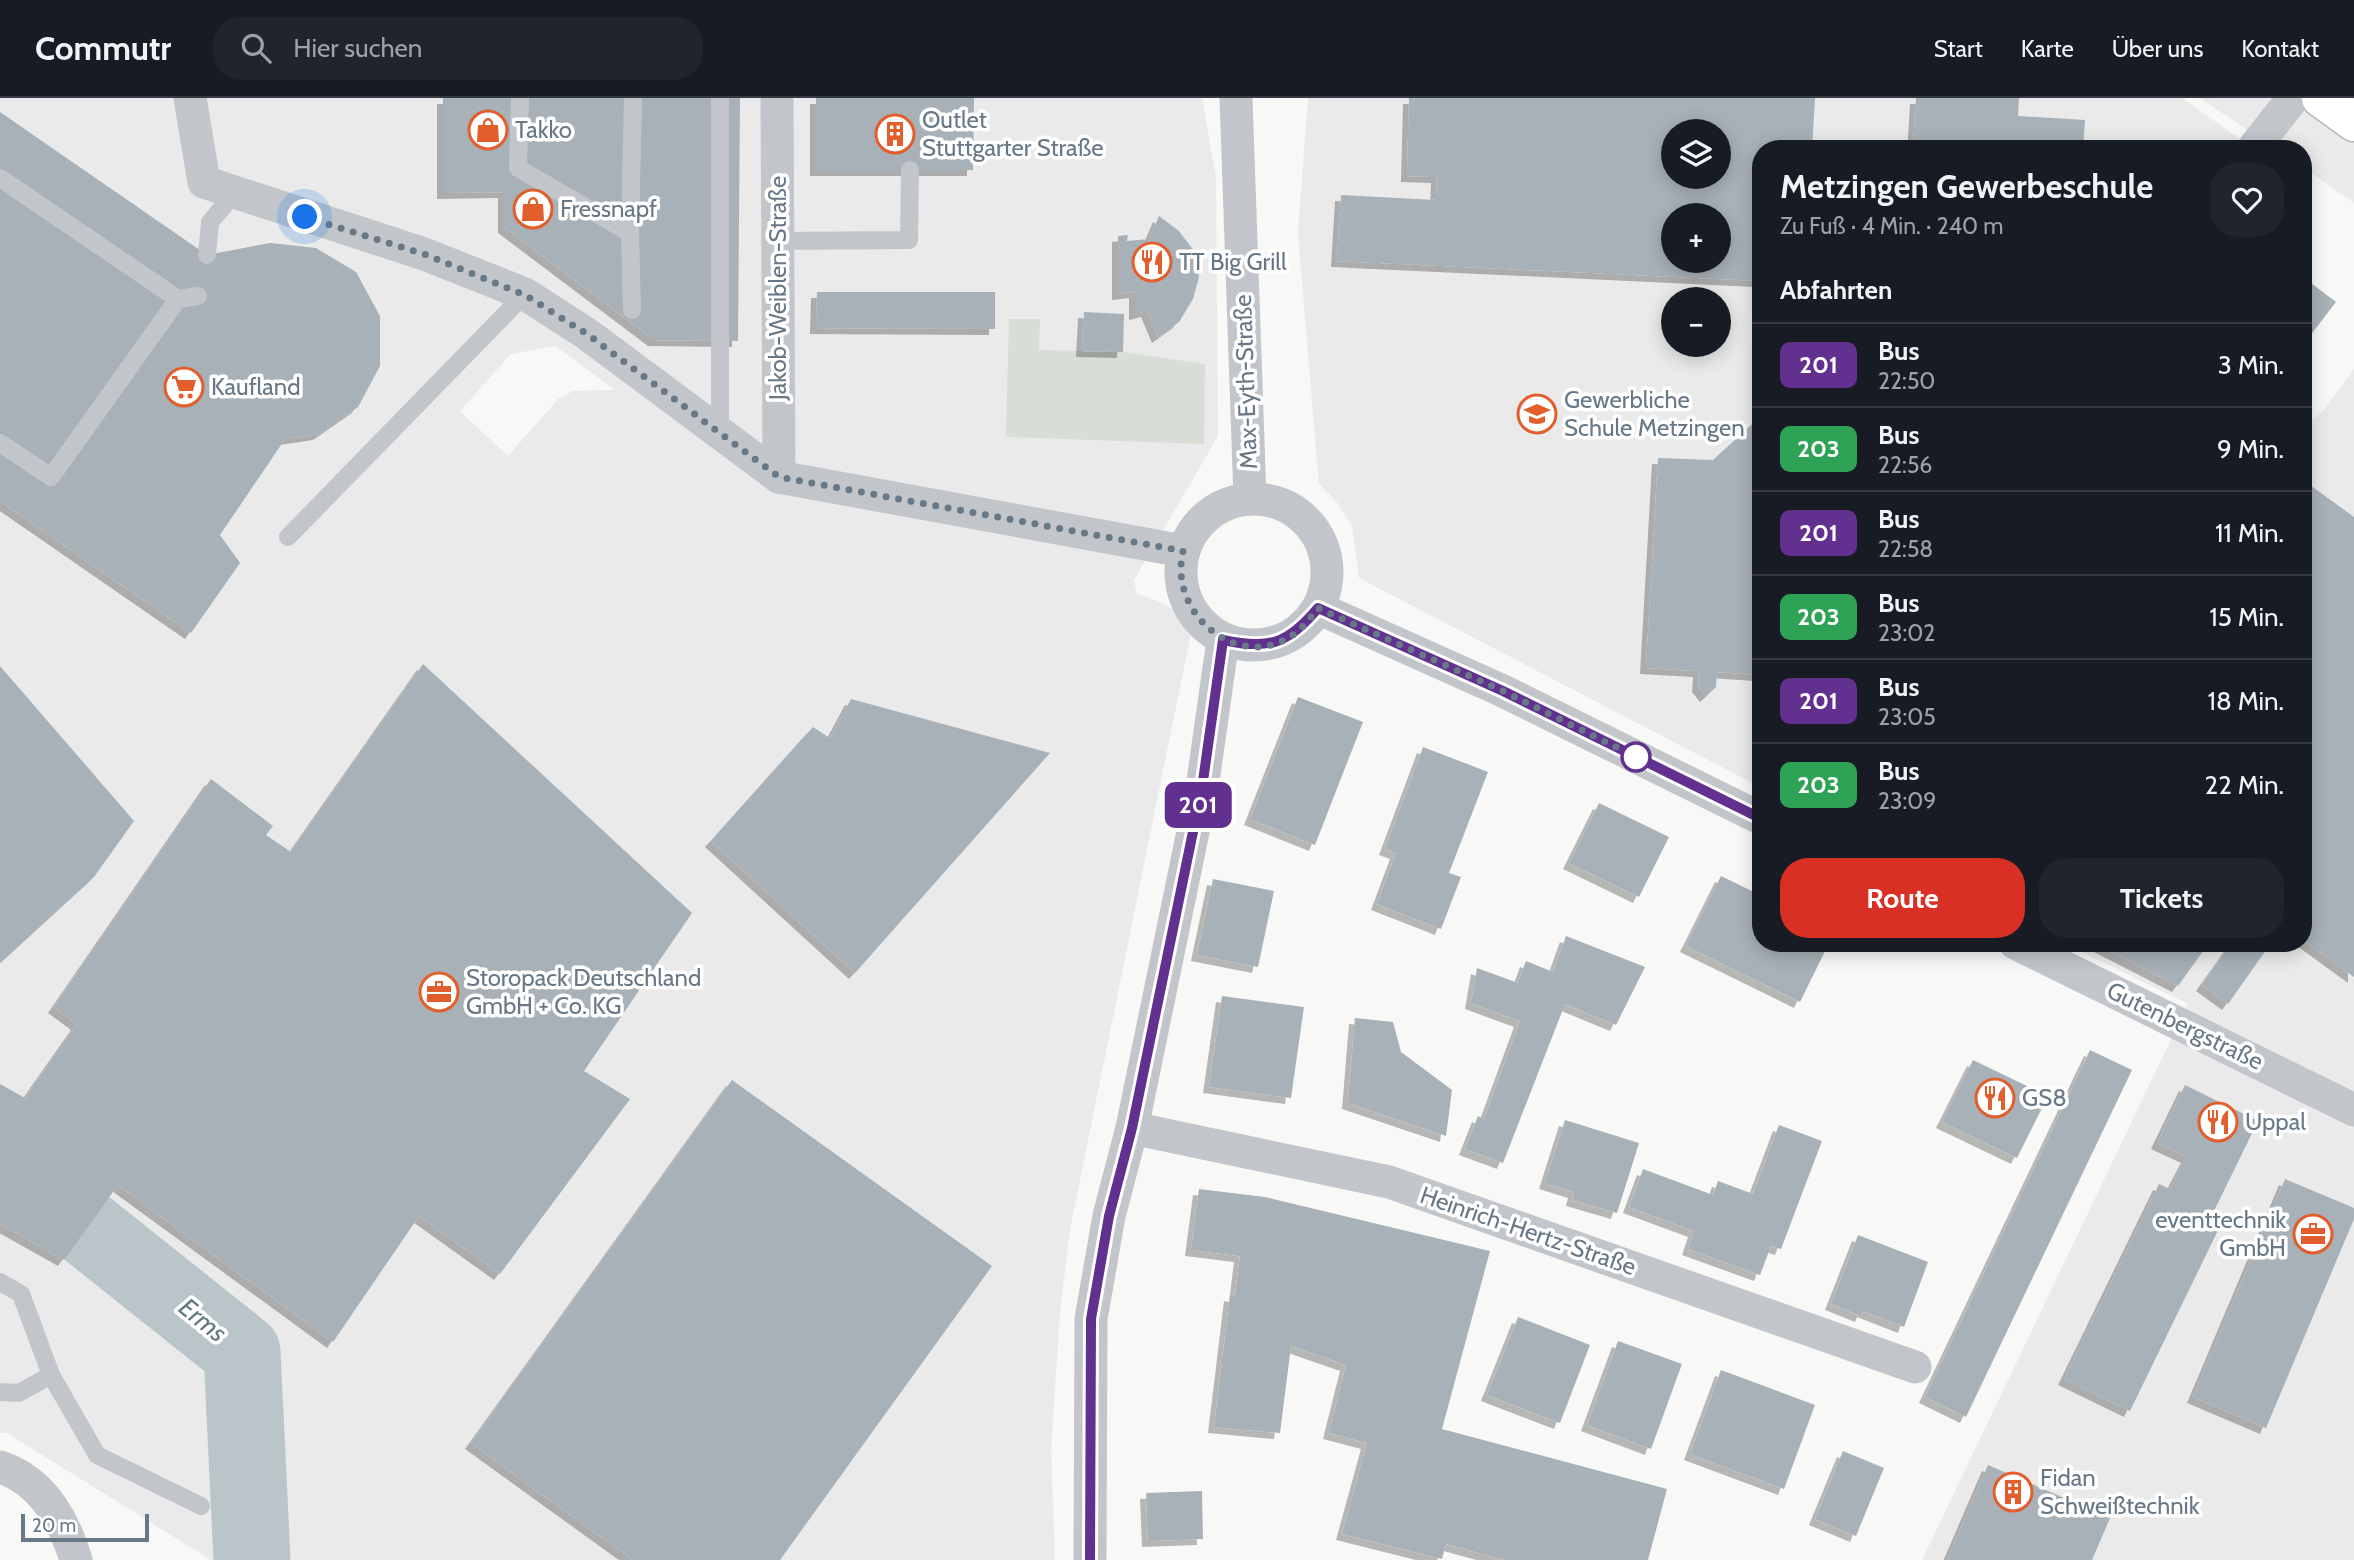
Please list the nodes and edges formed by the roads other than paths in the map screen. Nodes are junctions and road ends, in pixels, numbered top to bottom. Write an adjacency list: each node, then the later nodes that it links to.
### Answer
1 (190, 98): 13 (street)
2 (520, 98): 14 (lane)
3 (633, 98): 14 (lane)
4 (720, 98): 21 (lane)
5 (777, 98): 15 (street, Jakob-Weiblen-Straße)
6 (1237, 98): 24 (street, Max-Eyth-Straße)
7 (2293, 98): 10 (street)
8 (2322, 98): 9 (street)
9 (2354, 122)
10 (2260, 140)
11 (910, 170): 15 (lane)
12 (0, 178): 19 (lane)
13 (234, 194): 16 (lane); 17 (street)
14 (629, 233): 20 (lane)
15 (778, 241): 23 (street, Jakob-Weiblen-Straße)
16 (207, 255)
17 (525, 295): 21 (street); 25 (lane)
18 (198, 296): 19 (lane)
19 (178, 299): 22 (lane)
20 (632, 310)
21 (720, 434): 23 (street)
22 (0, 443)
23 (779, 477): 26 (street)
24 (1250, 499): 26 (street); 27 (street)
25 (288, 537)
26 (1183, 551): 28 (street)
27 (1318, 608): 28 (street); 29 (street)
28 (1223, 640): 32 (street)
29 (1752, 814)
30 (2033, 952): 31 (street, Gutenbergstraße)
31 (2354, 1110)
32 (1132, 1128): 34 (street, Heinrich-Hertz-Straße); 40 (street)
33 (0, 1282): 35 (lane)
34 (1915, 1367)
35 (51, 1374): 36 (lane); 38 (lane)
36 (0, 1392)
37 (0, 1467): 39 (street)
38 (201, 1506)
39 (76, 1560)
40 (1090, 1560)

